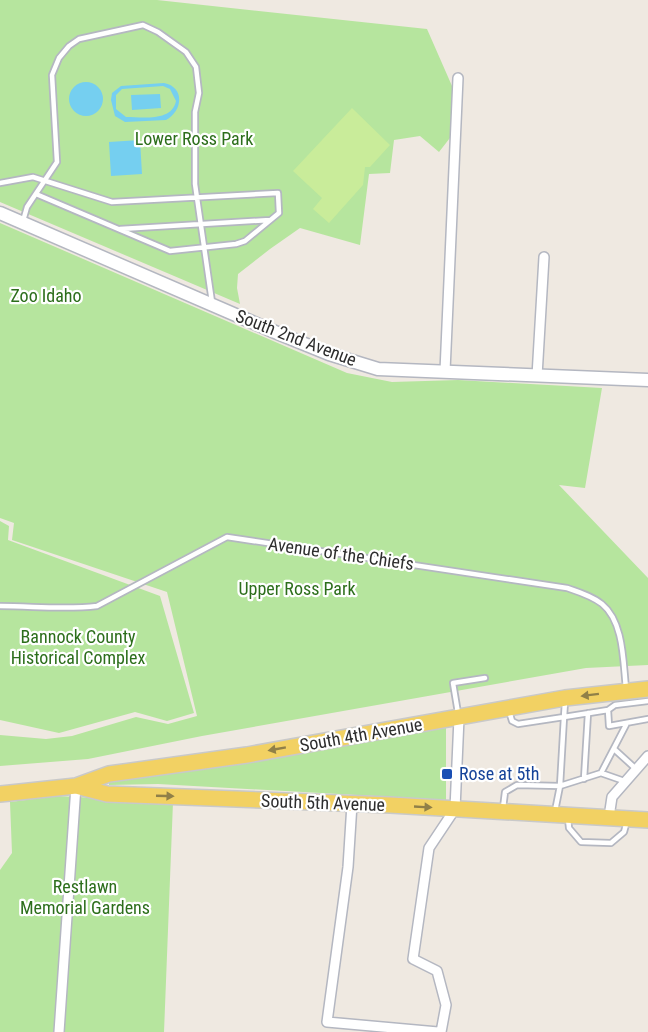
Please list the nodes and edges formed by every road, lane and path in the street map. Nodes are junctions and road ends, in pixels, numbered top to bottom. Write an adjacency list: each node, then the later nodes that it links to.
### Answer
1 (458, 78): 14 (street)
2 (45, 181): 3 (lane); 4 (lane); 5 (lane); 5 (lane)
3 (0, 183)
4 (36, 194): 8 (lane); 10 (lane)
5 (197, 198): 7 (lane); 9 (lane)
6 (0, 213): 8 (street, South 2nd Avenue)
7 (270, 220): 9 (lane); 11 (lane)
8 (22, 222): 13 (street, South 2nd Avenue)
9 (201, 223): 10 (lane); 11 (lane)
10 (117, 229): 11 (lane)
11 (204, 248): 13 (lane)
12 (544, 257): 15 (street)
13 (213, 305): 14 (street, South 2nd Avenue)
14 (445, 371): 15 (street, South 2nd Avenue)
15 (537, 375): 16 (street, South 2nd Avenue)
16 (648, 380)
17 (0, 606): 20 (lane, Avenue of the Chiefs)
18 (484, 678): 27 (lane)
19 (648, 689): 20 (main road, South 4th Avenue)
20 (626, 691): 21 (main road, South 4th Avenue, one-way to 21)
21 (565, 698): 23 (main road, South 4th Avenue); 26 (lane)
22 (648, 701): 24 (lane)
23 (508, 709): 26 (lane); 27 (main road, South 4th Avenue)
24 (608, 710): 25 (lane); 29 (lane)
25 (588, 713): 26 (lane); 34 (lane)
26 (564, 717): 37 (lane)
27 (459, 718): 36 (main road, South 4th Avenue, one-way to 36); 40 (street)
28 (648, 719): 29 (lane)
29 (627, 723): 30 (lane)
30 (614, 749): 32 (lane); 33 (lane)
31 (648, 756): 32 (street)
32 (636, 769): 35 (street)
33 (601, 773): 34 (lane); 35 (lane)
34 (584, 779): 37 (lane)
35 (624, 781): 42 (street)
36 (76, 786): 38 (main road, South 5th Avenue); 39 (main road, South 5th Avenue, one-way to 39); 46 (street)
37 (560, 786): 41 (lane); 44 (lane)
38 (0, 794)
39 (352, 804): 40 (main road, South 5th Avenue, one-way to 40); 47 (street)
40 (455, 809): 41 (main road, South 5th Avenue); 47 (street)
41 (502, 811): 44 (main road, South 5th Avenue)
42 (609, 817): 43 (main road, South 5th Avenue); 44 (main road, South 5th Avenue)
43 (627, 818): 44 (lane); 45 (main road, South 5th Avenue)
44 (564, 819)
45 (648, 819)
46 (59, 1032)
47 (439, 1032)

